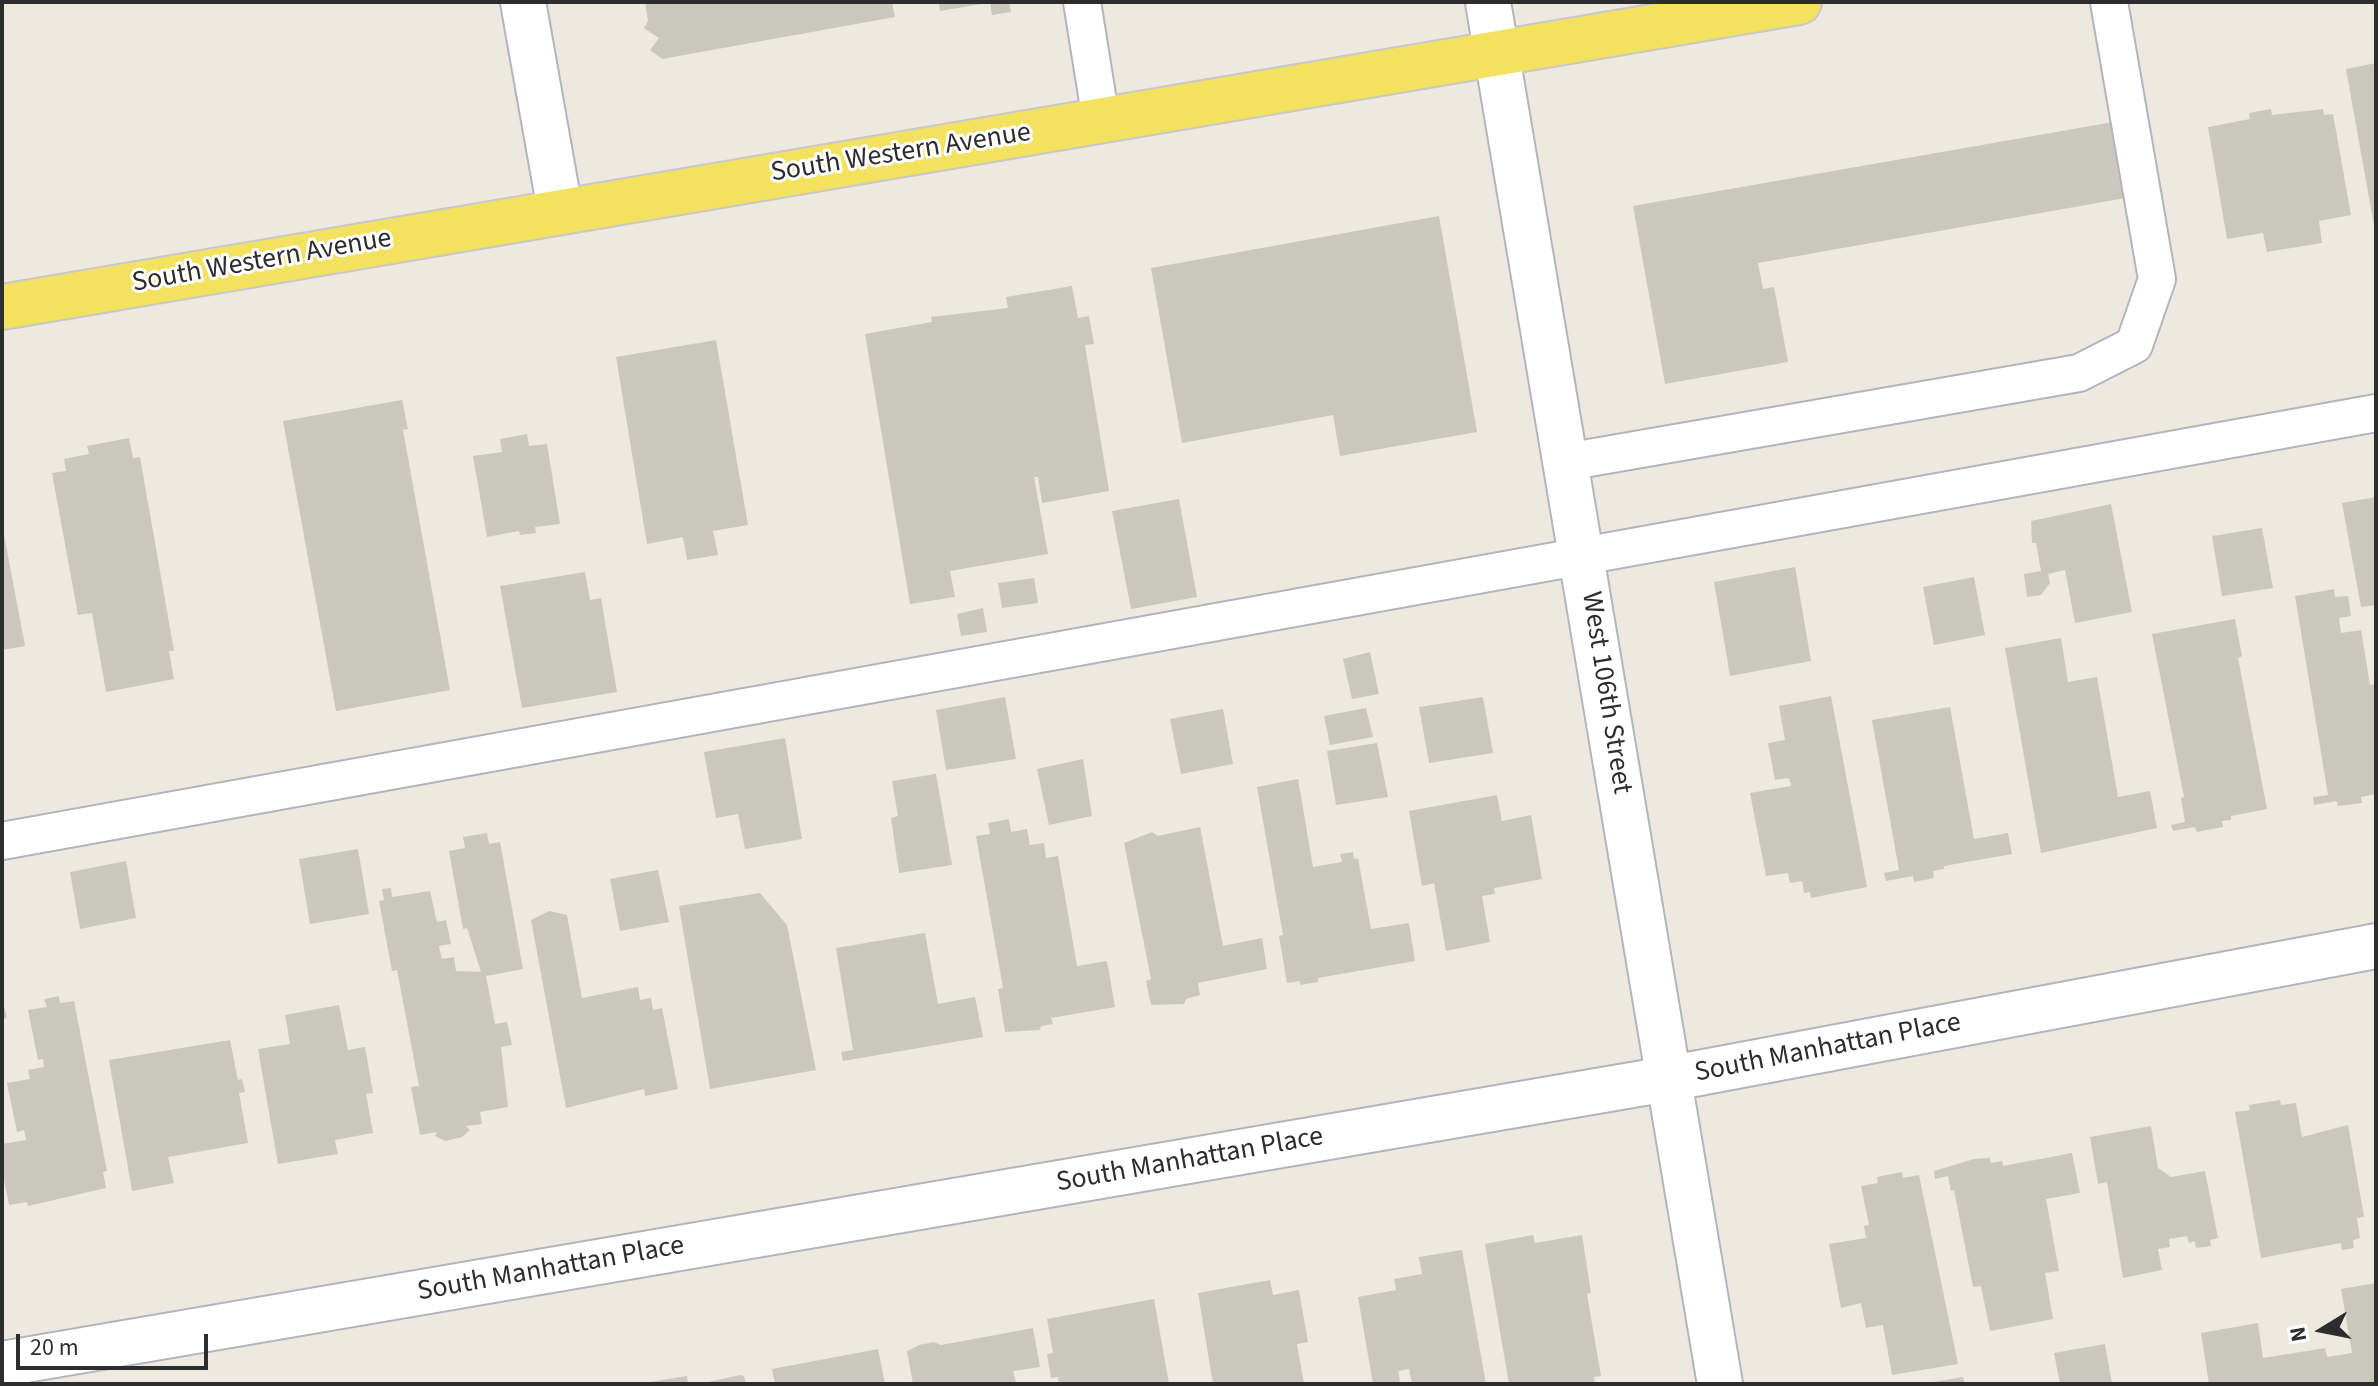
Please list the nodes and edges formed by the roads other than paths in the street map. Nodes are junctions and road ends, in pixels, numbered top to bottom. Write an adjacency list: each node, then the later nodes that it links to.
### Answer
1 (523, 2): 8 (street)
2 (1082, 2): 7 (lane)
3 (1488, 2): 6 (street, West 106th Street)
4 (1799, 2): 6 (main road, South Western Avenue)
5 (2109, 2): 11 (lane)
6 (1497, 56): 7 (main road, South Western Avenue); 11 (street, West 106th Street)
7 (1101, 120): 8 (main road, South Western Avenue)
8 (560, 210): 9 (main road, South Western Avenue)
9 (2, 307)
10 (2376, 413): 12 (lane)
11 (1566, 462): 12 (street, West 106th Street)
12 (1582, 555): 13 (lane); 15 (street, West 106th Street)
13 (2, 841)
14 (2376, 946): 15 (street, South Manhattan Place)
15 (1667, 1079): 16 (street, South Manhattan Place); 17 (street, West 106th Street)
16 (2, 1364)
17 (1720, 1384)

